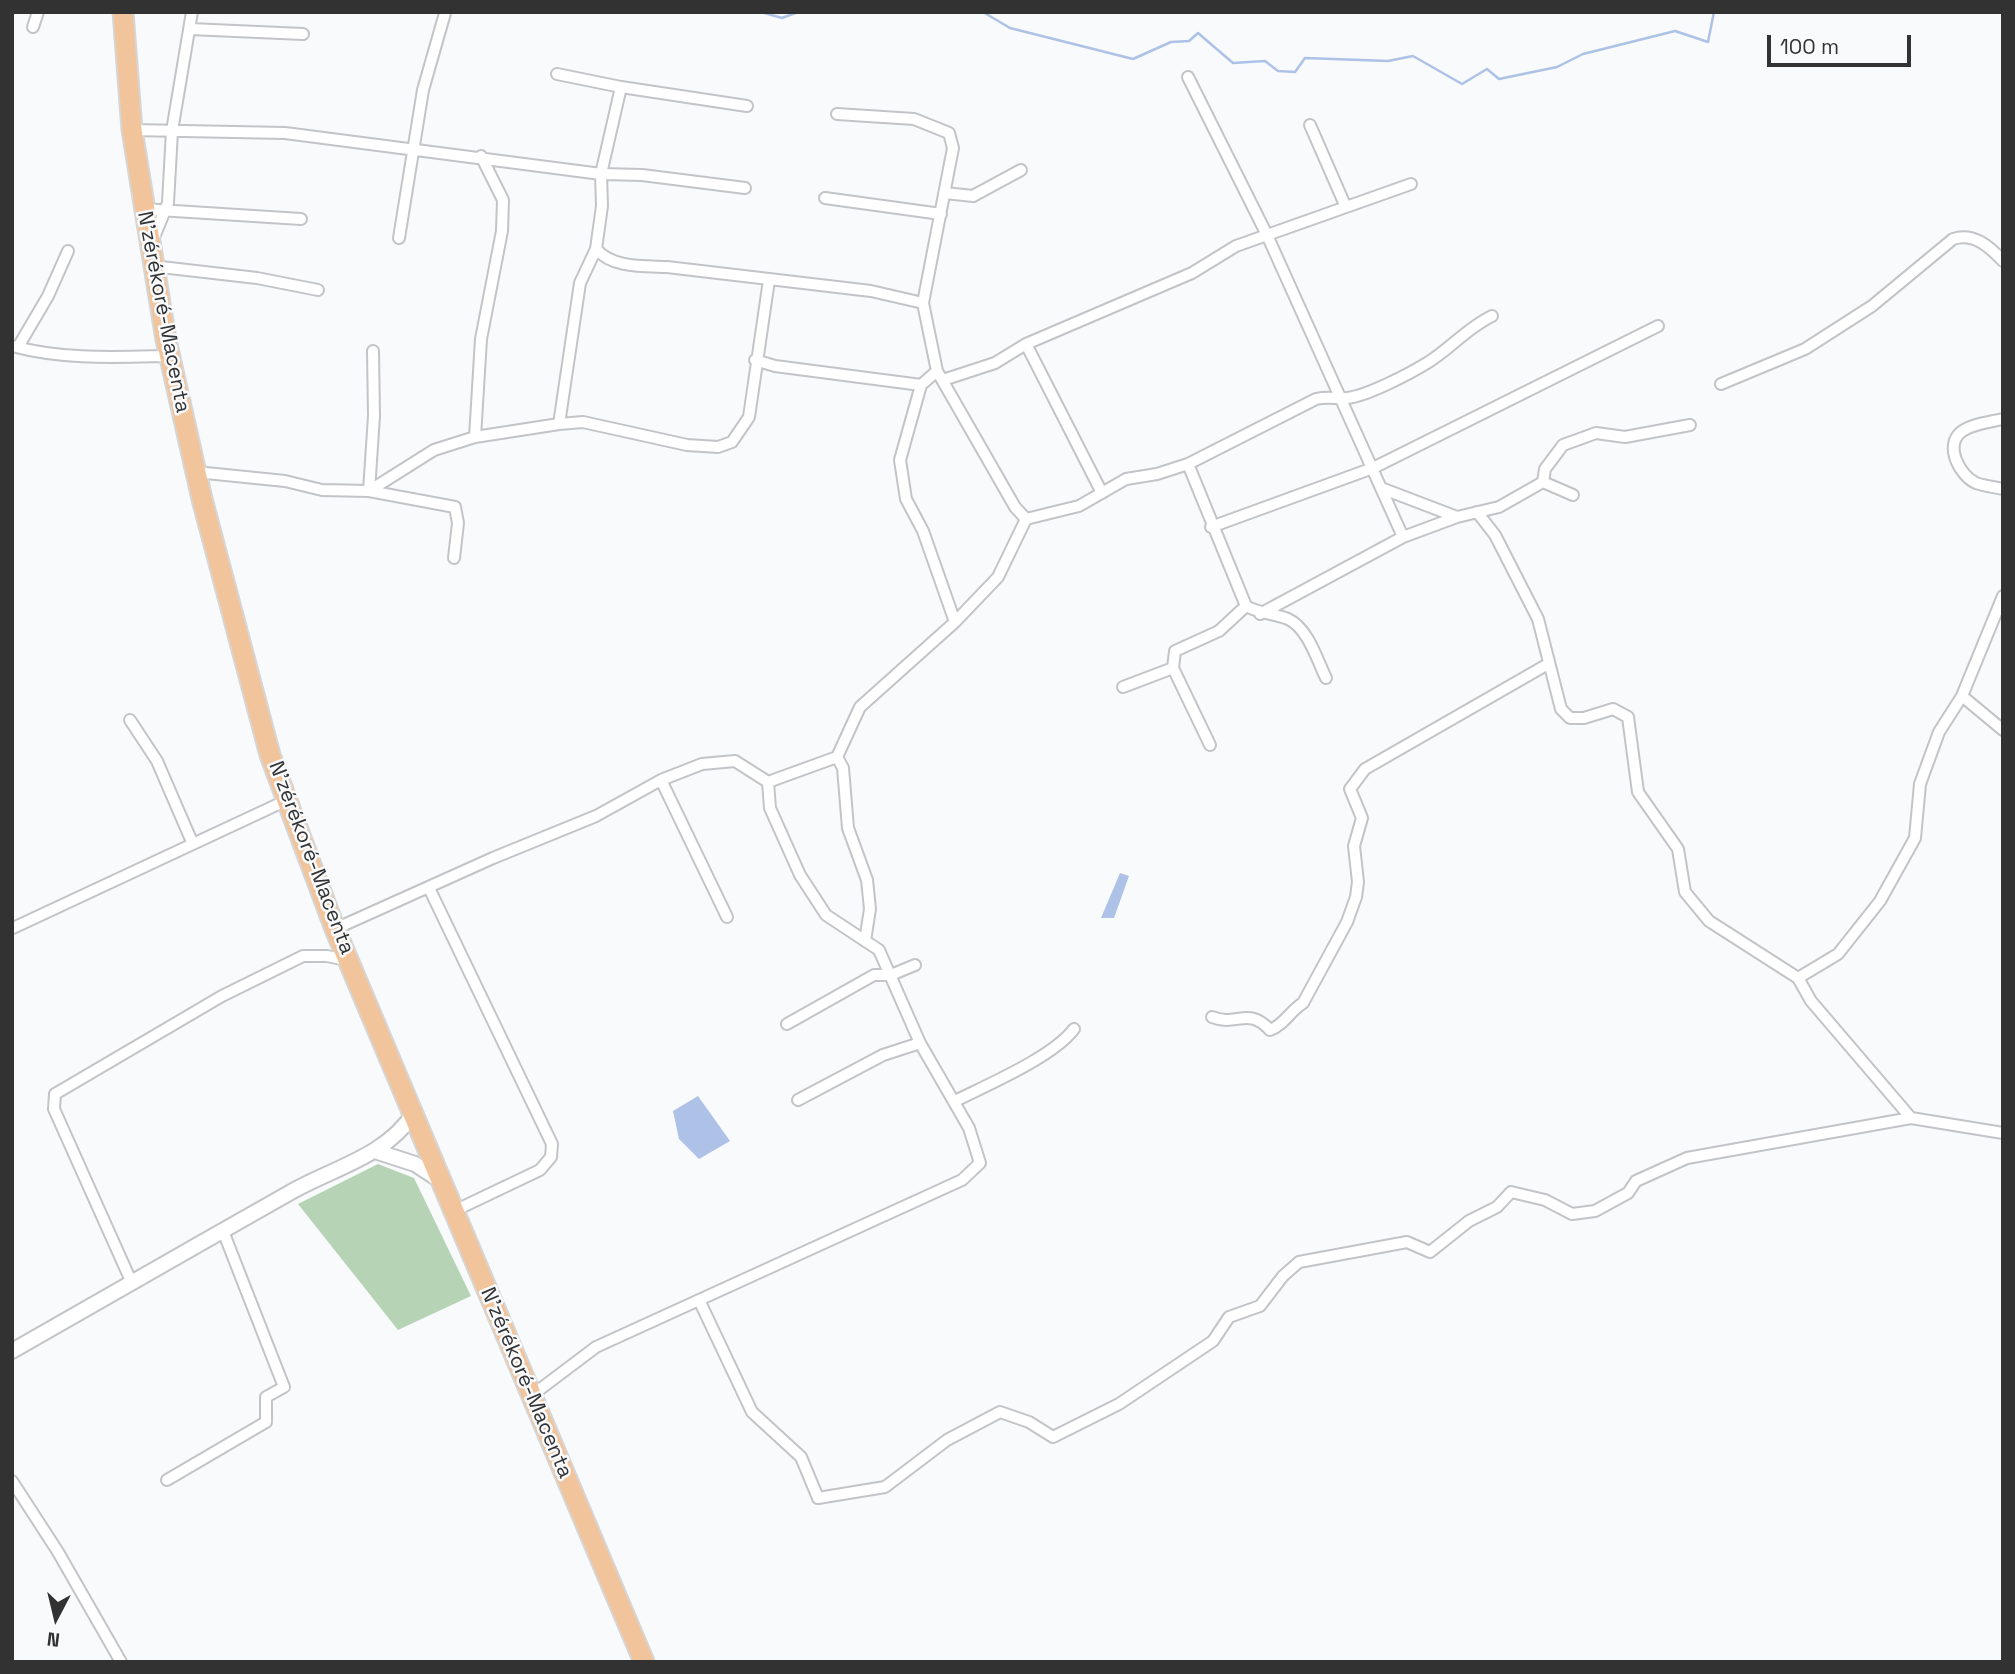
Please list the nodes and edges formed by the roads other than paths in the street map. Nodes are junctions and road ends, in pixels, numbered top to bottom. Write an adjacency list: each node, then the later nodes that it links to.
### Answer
1 (38, 12): 5 (street)
2 (123, 12): 14 (highway, N'zérékoré-Macenta)
3 (192, 12): 6 (street)
4 (445, 13): 16 (street)
5 (33, 27)
6 (190, 29): 7 (street); 15 (street)
7 (303, 34)
8 (557, 74): 10 (street)
9 (1188, 77): 29 (street)
10 (621, 87): 11 (street); 19 (street)
11 (747, 106)
12 (837, 114): 22 (street)
13 (1310, 125): 24 (street)
14 (132, 130): 15 (street); 25 (highway, N'zérékoré-Macenta)
15 (172, 131): 16 (street); 26 (street)
16 (412, 152): 17 (street); 30 (street)
17 (481, 156): 19 (street); 52 (street)
18 (1021, 170): 22 (street)
19 (601, 174): 21 (street); 31 (street)
20 (1411, 184): 24 (street)
21 (745, 188)
22 (945, 193): 27 (street)
23 (825, 198): 27 (street)
24 (1345, 205): 29 (street)
25 (144, 209): 26 (street); 33 (highway, N'zérékoré-Macenta)
26 (166, 210): 28 (street); 33 (street)
27 (941, 214): 37 (street)
28 (301, 219)
29 (1267, 235): 40 (street); 48 (street)
30 (399, 238)
31 (596, 249): 35 (street); 50 (street)
32 (68, 251): 41 (street)
33 (150, 257): 36 (street); 43 (highway, N'zérékoré-Macenta)
34 (2003, 261): 46 (street)
35 (769, 280): 37 (street); 44 (street)
36 (318, 290)
37 (923, 303): 45 (street)
38 (1492, 316): 48 (street)
39 (1658, 326): 54 (street)
40 (1026, 344): 45 (street); 60 (street)
41 (15, 347): 43 (street)
42 (373, 352): 59 (street)
43 (169, 356): 55 (highway, N'zérékoré-Macenta)
44 (755, 360): 47 (street); 50 (street)
45 (940, 376): 47 (street); 64 (street)
46 (1721, 384)
47 (921, 385): 71 (street)
48 (1340, 398): 53 (street); 54 (street)
49 (2003, 419): 58 (street)
50 (559, 424): 52 (street)
51 (1690, 425): 56 (street)
52 (475, 437): 59 (street)
53 (1188, 464): 60 (street); 65 (street)
54 (1373, 468): 57 (street); 65 (street)
55 (195, 472): 59 (street); 83 (highway, N'zérékoré-Macenta)
56 (1542, 482): 61 (street); 62 (street)
57 (1381, 488): 63 (street); 66 (street)
58 (2003, 489)
59 (369, 491): 67 (street)
60 (1102, 493): 64 (street)
61 (1573, 495)
62 (1478, 512): 63 (street); 72 (street)
63 (1457, 517): 66 (street)
64 (1026, 519): 71 (street)
65 (1211, 527): 69 (street)
66 (1403, 537): 70 (street)
67 (454, 558)
68 (2003, 596): 76 (street)
69 (1246, 606): 70 (street); 73 (street)
70 (1260, 614): 74 (street)
71 (955, 622): 80 (street)
72 (1548, 664): 93 (street); 94 (street)
73 (1173, 668): 75 (street); 79 (street)
74 (1326, 678)
75 (1123, 687)
76 (1962, 696): 78 (street); 93 (street)
77 (130, 720): 84 (street)
78 (2003, 730)
79 (1210, 745)
80 (837, 757): 82 (street); 89 (street)
81 (661, 780): 82 (street); 85 (street); 86 (street)
82 (768, 782): 89 (street)
83 (285, 801): 84 (street); 88 (highway, N'zérékoré-Macenta)
84 (192, 842): 87 (street)
85 (429, 888): 88 (street); 105 (street)
86 (727, 917)
87 (13, 928)
88 (335, 929): 90 (highway, N'zérékoré-Macenta)
89 (865, 941): 92 (street)
90 (351, 961): 100 (highway, N'zérékoré-Macenta); 107 (street)
91 (915, 965): 92 (street)
92 (891, 975): 95 (street); 97 (street)
93 (1798, 978): 101 (street)
94 (1212, 1017)
95 (787, 1024)
96 (1074, 1029): 99 (street)
97 (920, 1043): 98 (street); 99 (street)
98 (798, 1100)
99 (955, 1101): 108 (street)
100 (414, 1113): 103 (street); 104 (highway, N'zérékoré-Macenta)
101 (1911, 1118): 102 (street); 108 (street)
102 (2003, 1133)
103 (377, 1152): 104 (street); 106 (street)
104 (441, 1181): 105 (highway, N'zérékoré-Macenta)
105 (454, 1211): 110 (highway, N'zérékoré-Macenta)
106 (223, 1231): 107 (street); 111 (street)
107 (131, 1281): 109 (street)
108 (699, 1300): 110 (street)
109 (12, 1351)
110 (531, 1396): 114 (highway, N'zérékoré-Macenta)
111 (167, 1480)
112 (12, 1481): 113 (street)
113 (121, 1662)
114 (644, 1662)

